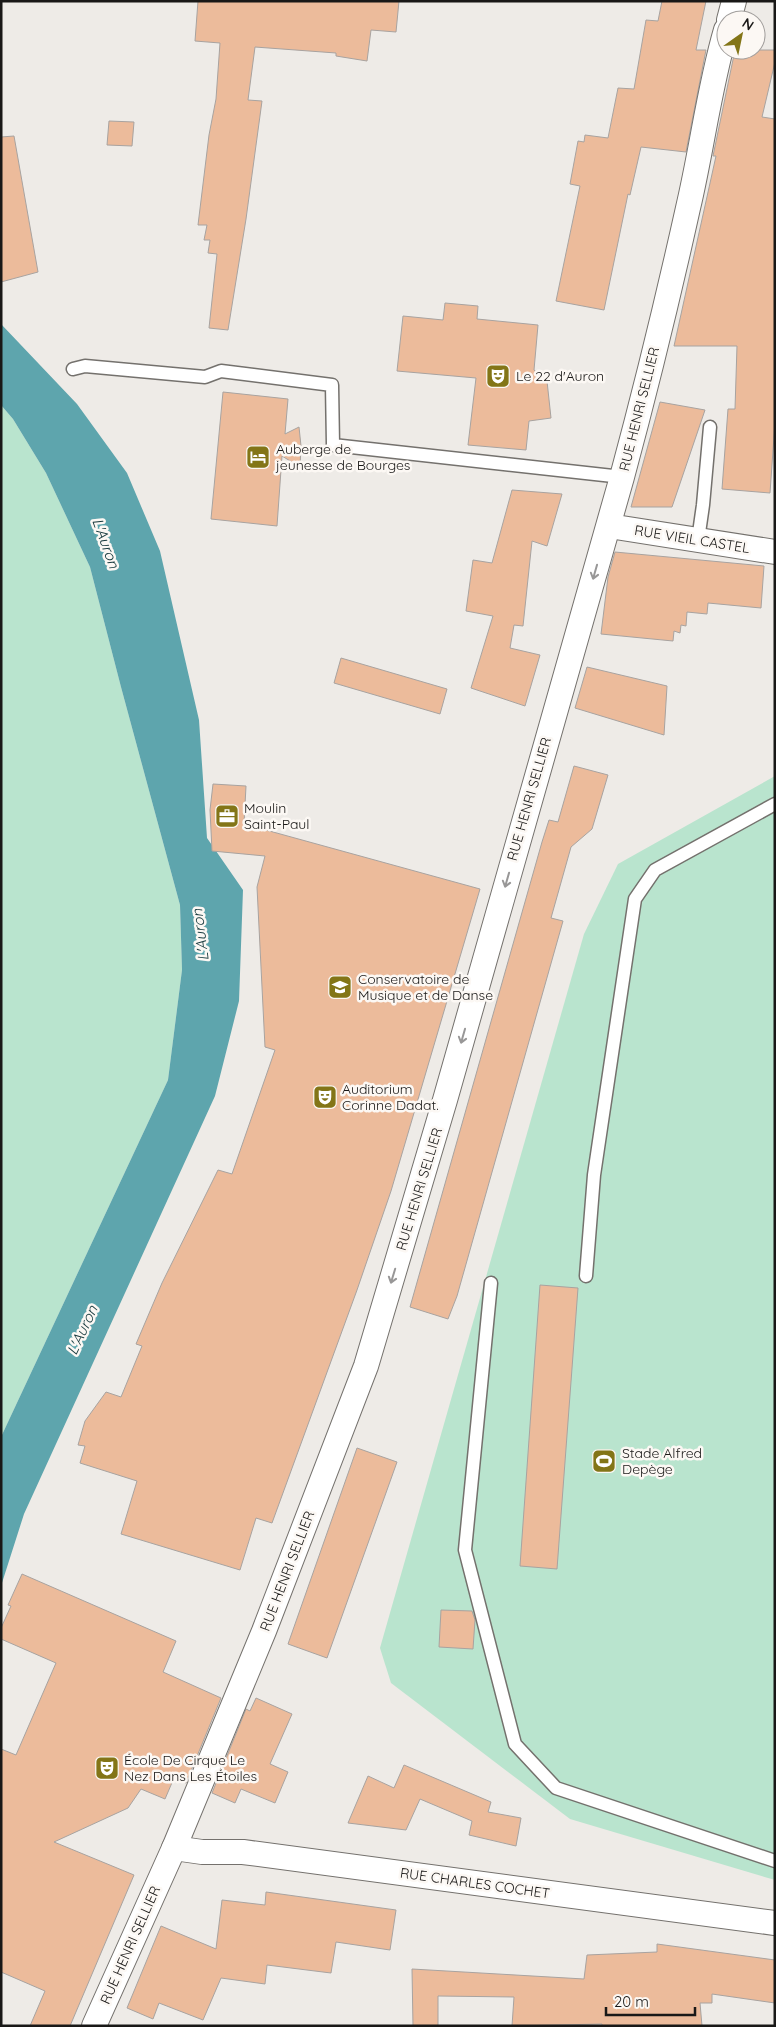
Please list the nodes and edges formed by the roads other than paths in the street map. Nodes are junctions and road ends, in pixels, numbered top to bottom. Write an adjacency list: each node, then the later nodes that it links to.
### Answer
1 (718, 60): 4 (street, RUE HENRI SELLIER)
2 (73, 369): 4 (lane)
3 (710, 427): 6 (lane)
4 (622, 477): 5 (street, RUE HENRI SELLIER)
5 (608, 526): 6 (street, RUE VIEIL CASTEL); 11 (street, RUE HENRI SELLIER, one-way to 11)
6 (698, 540): 7 (street, RUE VIEIL CASTEL)
7 (775, 552)
8 (775, 804): 9 (lane)
9 (586, 1276)
10 (490, 1283): 12 (lane)
11 (174, 1848): 13 (street, RUE CHARLES COCHET); 14 (street, RUE HENRI SELLIER)
12 (775, 1861)
13 (775, 1923)
14 (94, 2026)

